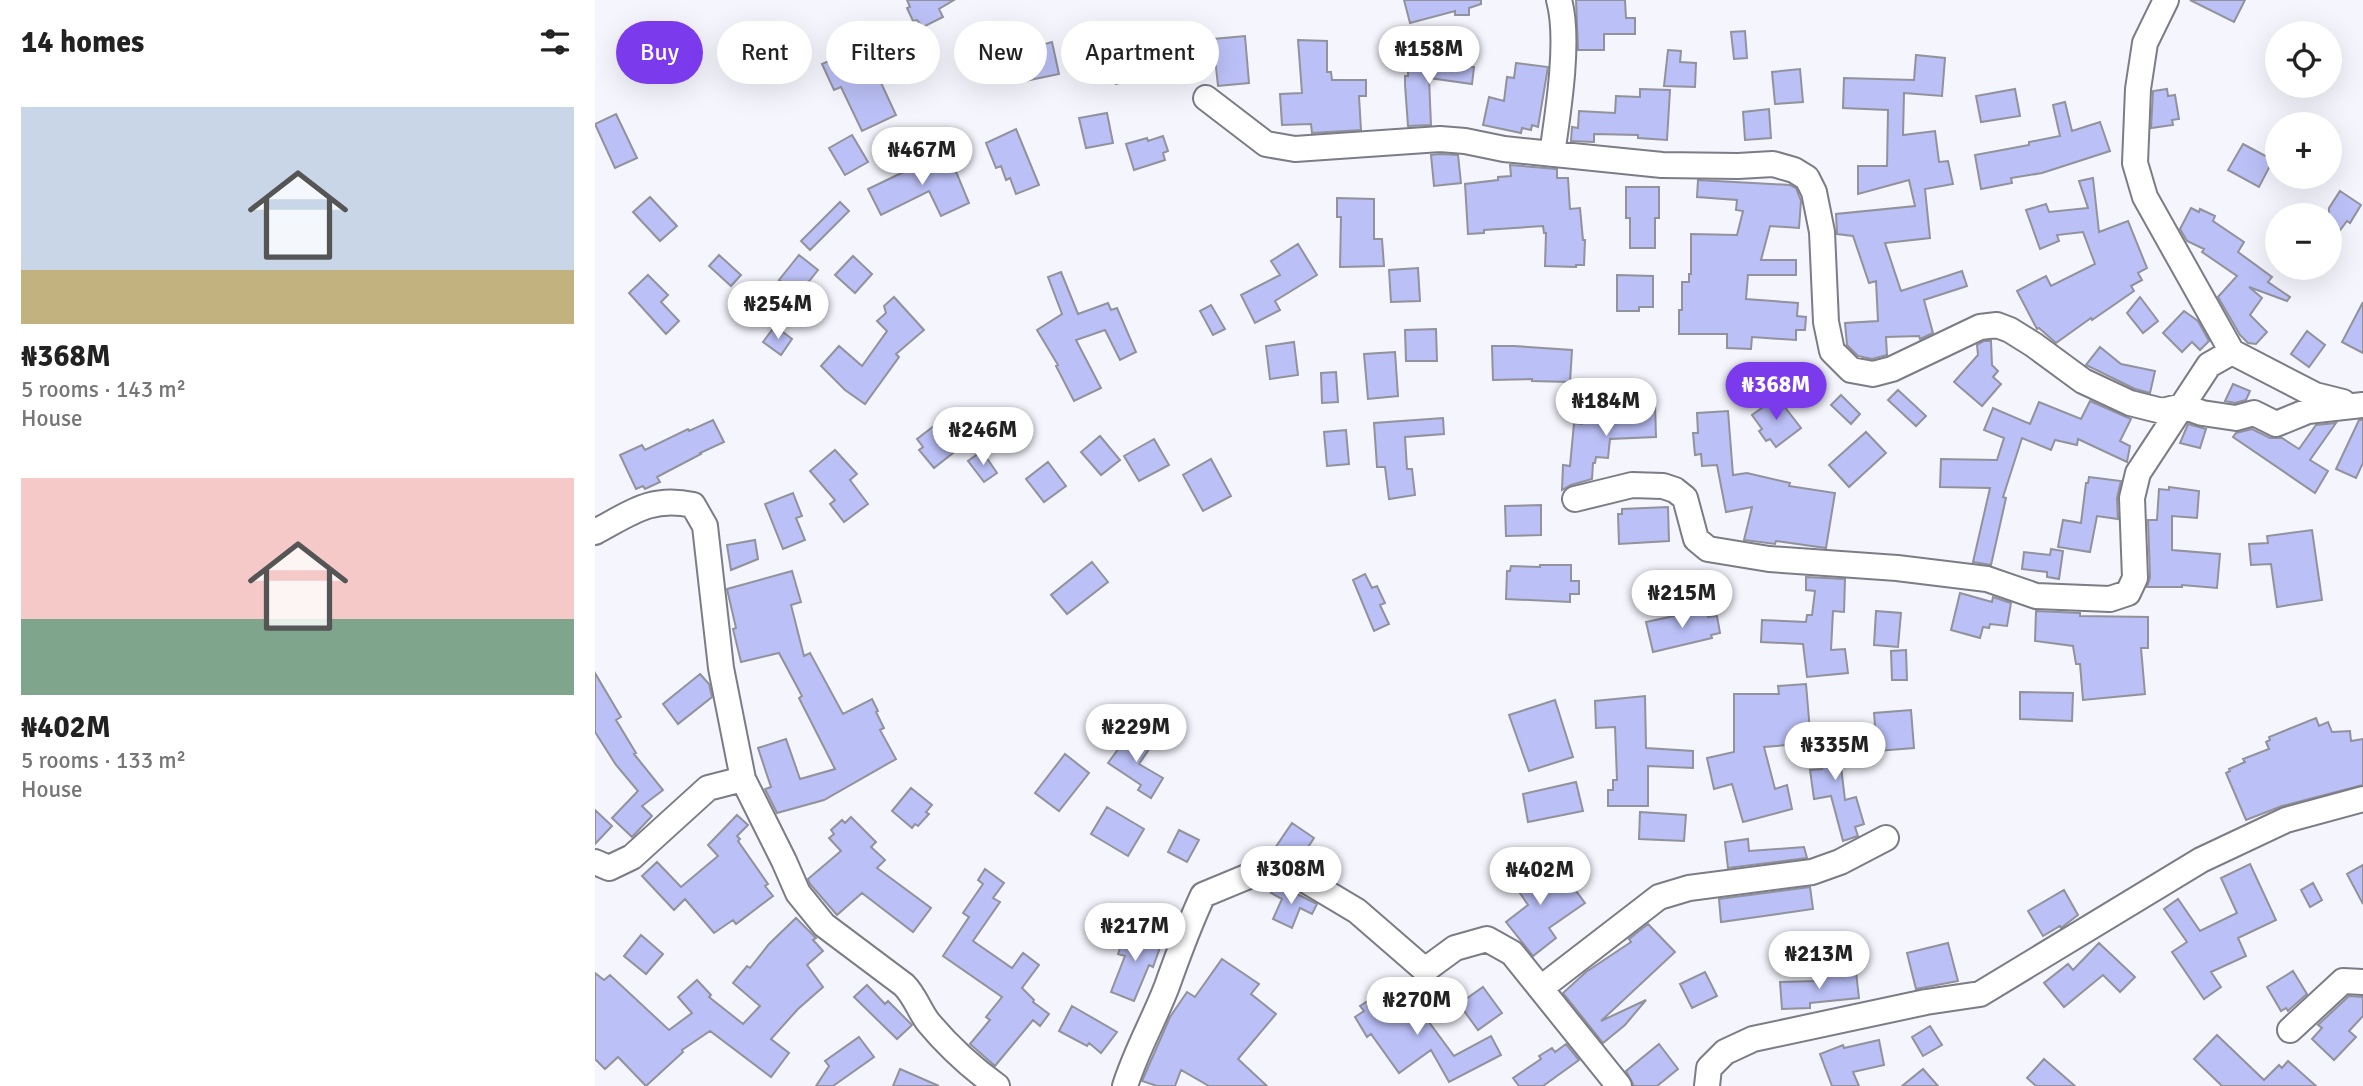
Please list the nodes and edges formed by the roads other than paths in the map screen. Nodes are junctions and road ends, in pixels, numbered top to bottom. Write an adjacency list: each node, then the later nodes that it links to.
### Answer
1 (1559, 0): 4 (street)
2 (2166, 0): 5 (street)
3 (1206, 98): 4 (street)
4 (1552, 154): 7 (street)
5 (2232, 352): 6 (street); 7 (street)
6 (2363, 404): 7 (street)
7 (2183, 406): 8 (street)
8 (1575, 499)
9 (595, 532): 10 (street)
10 (743, 779): 13 (street); 17 (street)
11 (2363, 799): 20 (street)
12 (1886, 838): 15 (street)
13 (595, 862)
14 (2363, 982): 16 (street)
15 (1541, 988): 18 (street); 19 (street)
16 (2290, 1030)
17 (997, 1086)
18 (1125, 1086)
19 (1619, 1086)
20 (1707, 1086)

